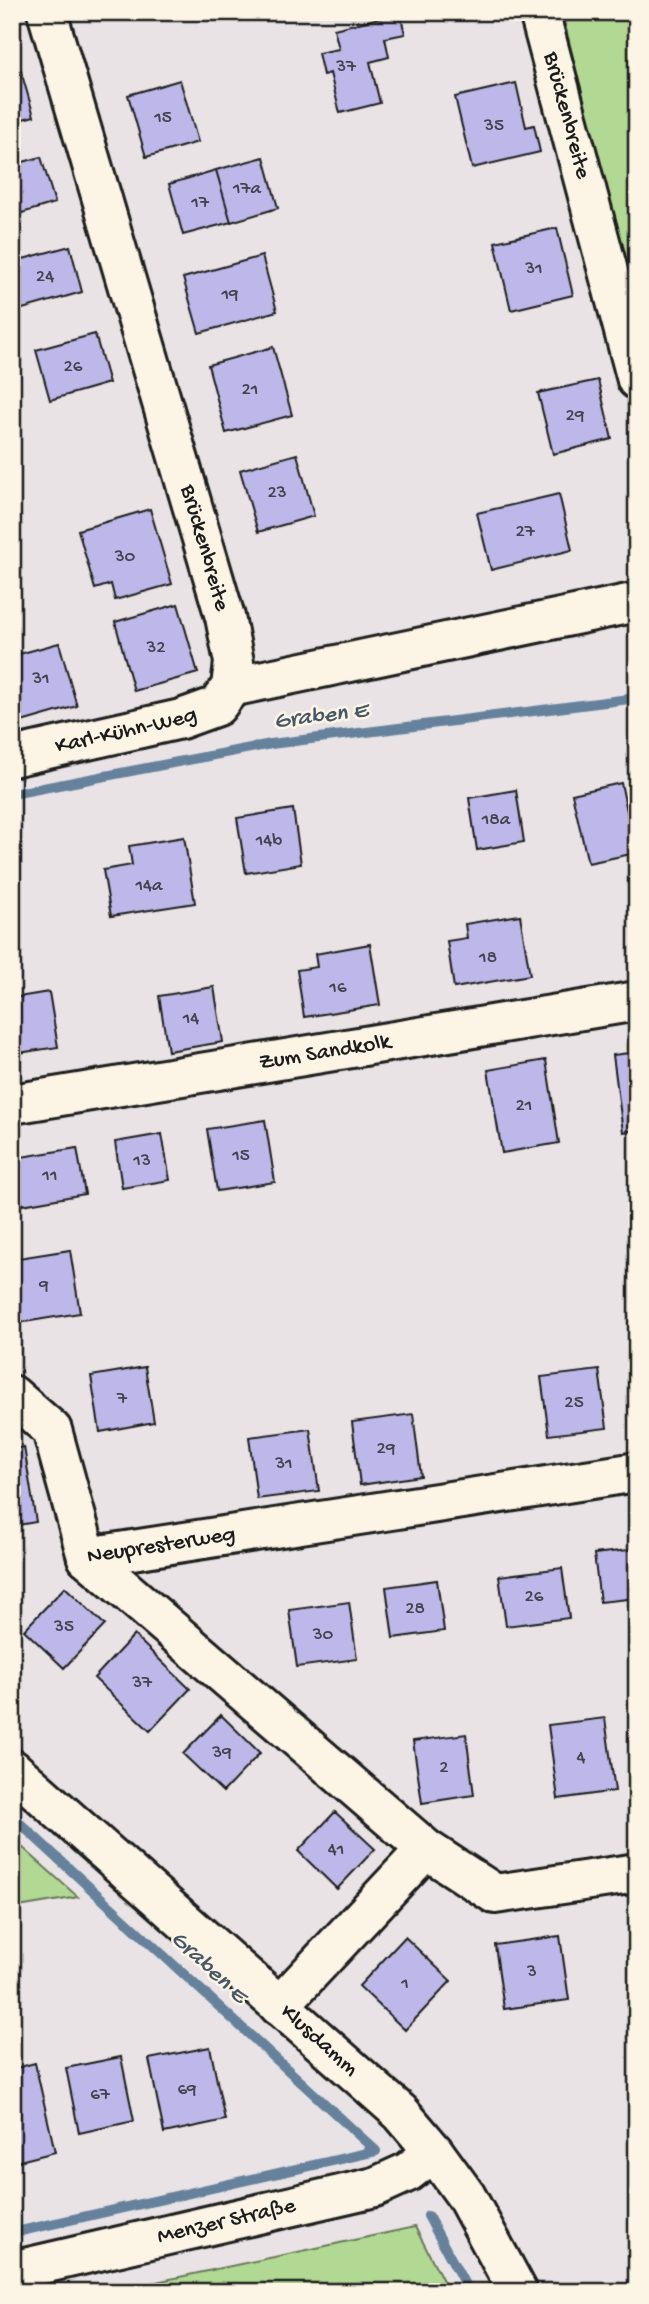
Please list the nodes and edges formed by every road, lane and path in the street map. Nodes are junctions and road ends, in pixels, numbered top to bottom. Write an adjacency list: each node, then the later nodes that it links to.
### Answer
1 (47, 12): 5 (street, Brückenbreite)
2 (539, 12): 3 (street, Brückenbreite)
3 (637, 380)
4 (637, 602): 5 (street)
5 (231, 687): 6 (street, Karl-Kühn-Weg)
6 (12, 757)
7 (637, 1001): 8 (street, Zum Sandkolk)
8 (12, 1104)
9 (12, 1395): 11 (street)
10 (637, 1472): 11 (street, Neupresterweg)
11 (87, 1557): 13 (street, Neupresterweg)
12 (12, 1769): 15 (street, Klusdamm)
13 (426, 1849): 14 (street, Neupresterweg); 15 (street)
14 (637, 1873)
15 (279, 2006): 16 (street, Klusdamm)
16 (434, 2152): 17 (street, Menzer Straße); 18 (street, Klusdamm)
17 (12, 2271)
18 (518, 2292)

